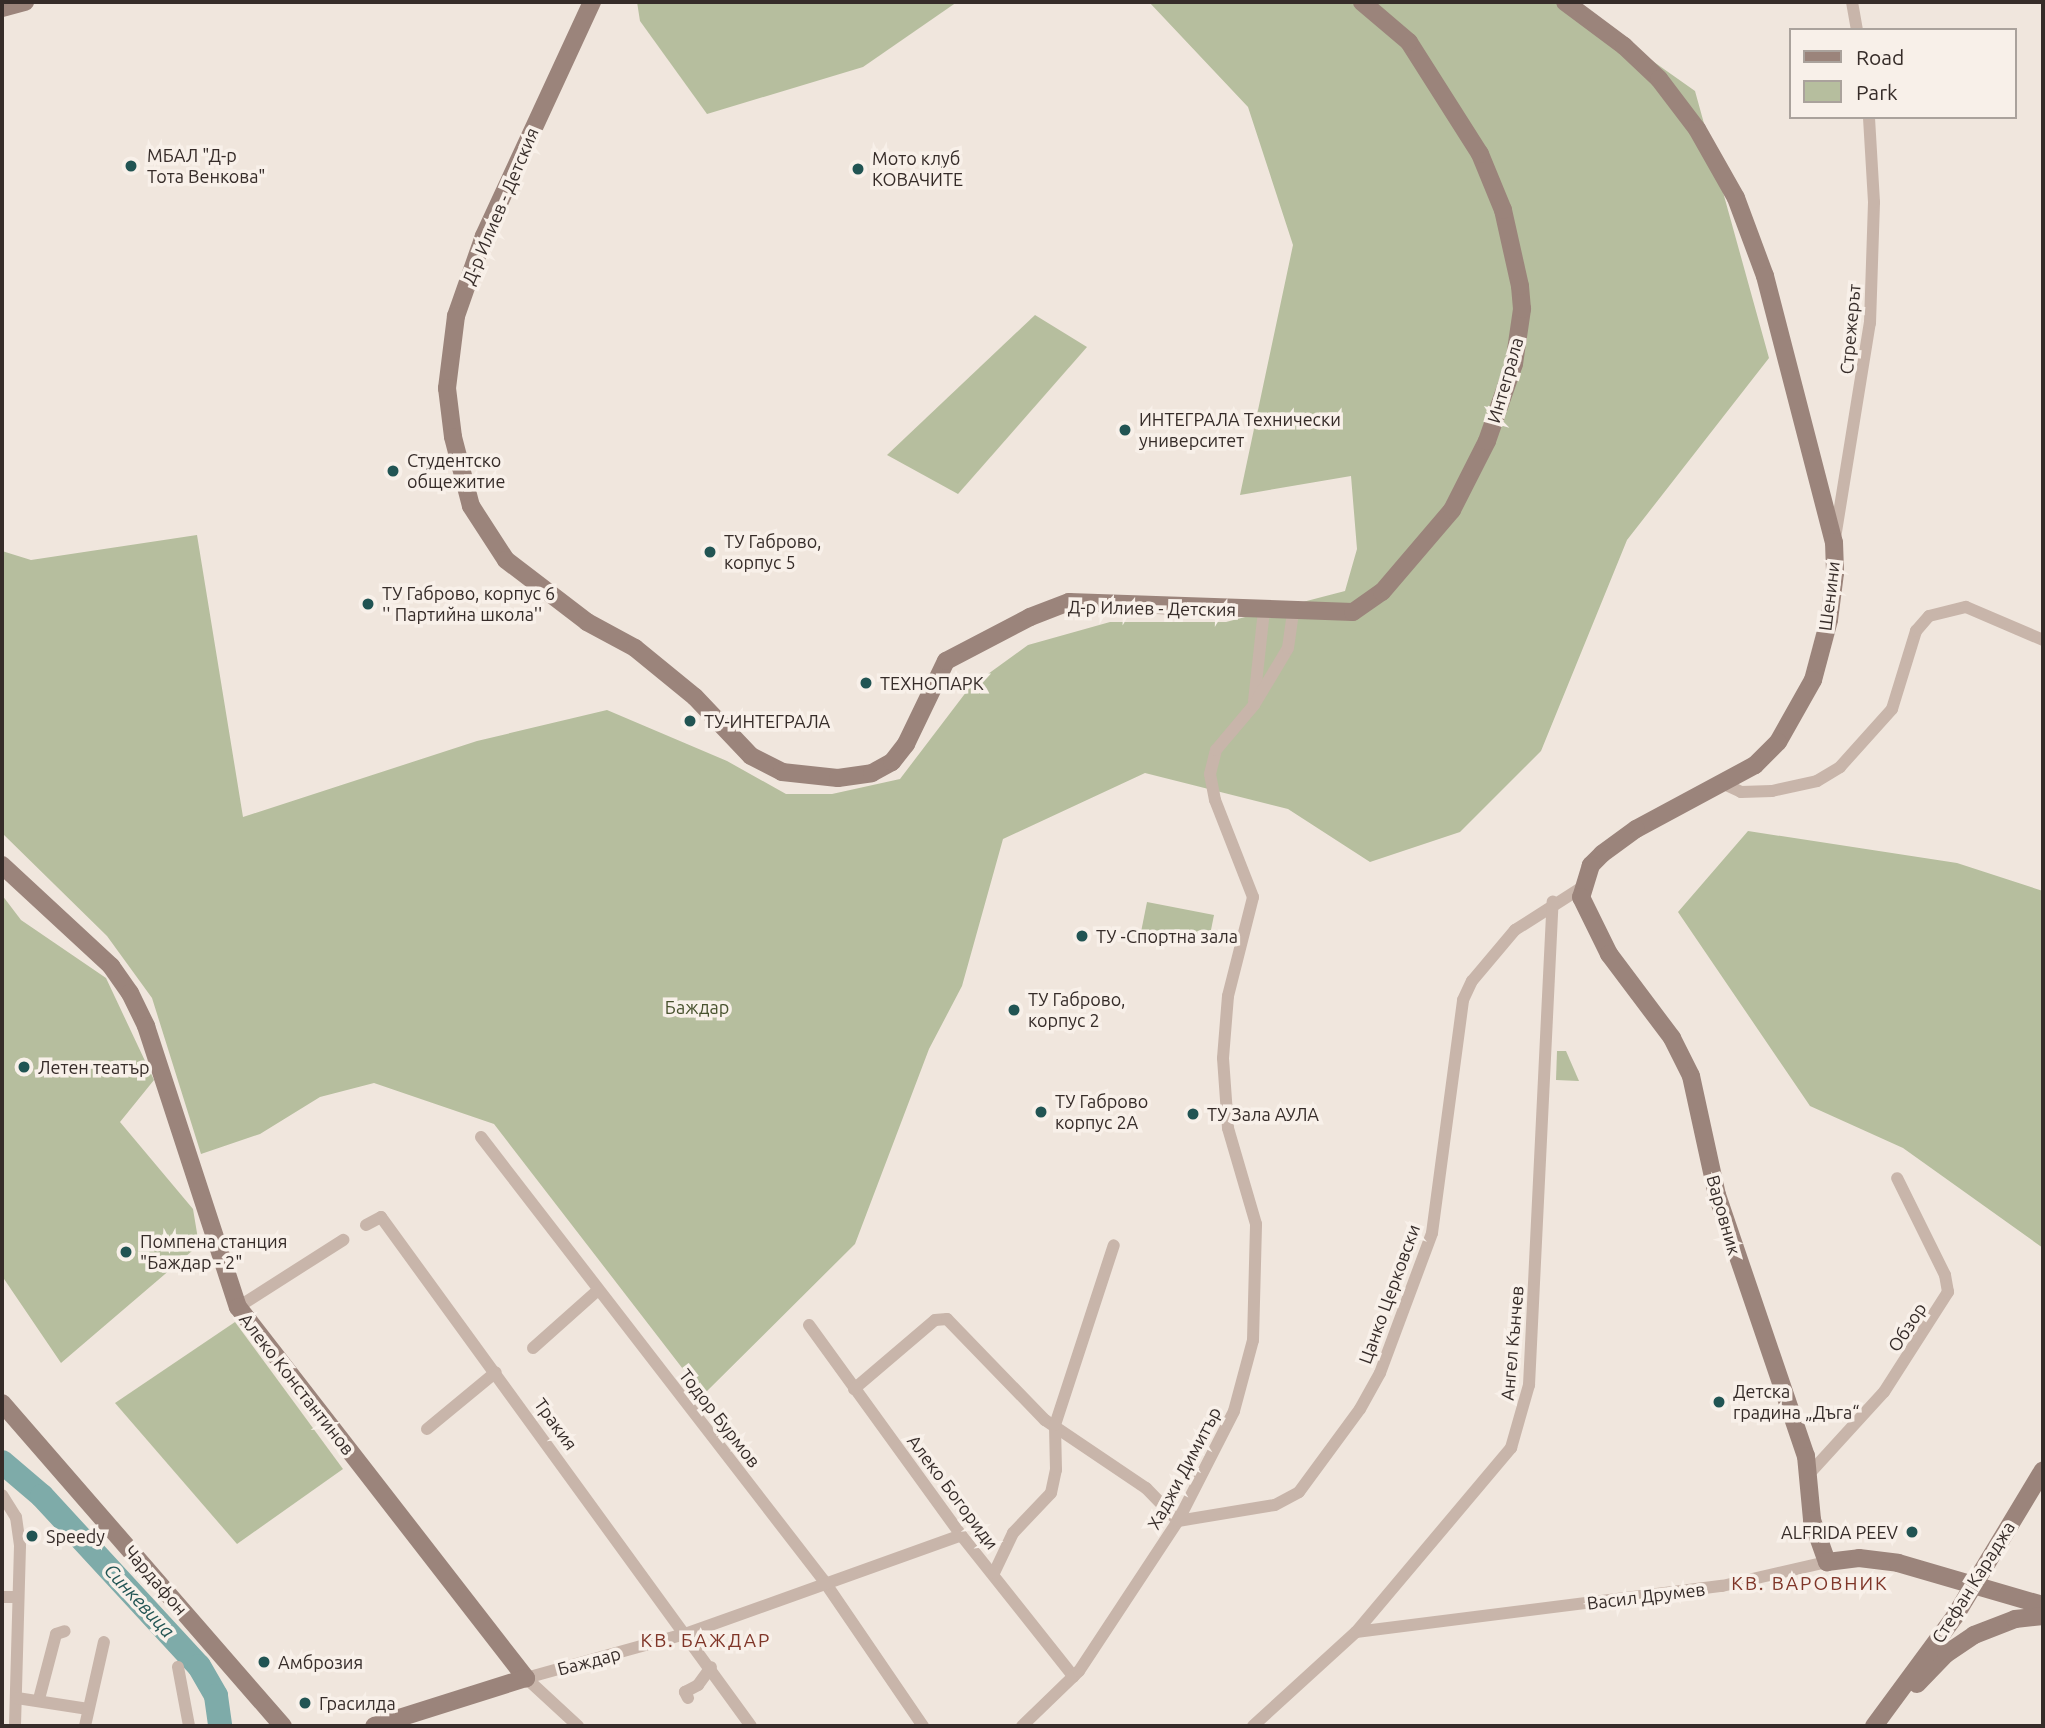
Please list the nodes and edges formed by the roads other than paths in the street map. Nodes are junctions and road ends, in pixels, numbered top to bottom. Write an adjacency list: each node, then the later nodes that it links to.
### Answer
1 (25, 2): 6 (street)
2 (592, 2): 10 (street, Д-р Илиев - Детския)
3 (1362, 2): 11 (street, Интеграла)
4 (1565, 2): 9 (street, Шенини)
5 (1852, 2): 7 (street)
6 (2, 8)
7 (1857, 28)
8 (1869, 119): 9 (street, Стрежерът)
9 (1834, 542): 14 (street, Шенини)
10 (1264, 611): 11 (street, Д-р Илиев - Детския); 13 (street)
11 (1293, 612): 13 (street, Хаджи Димитър)
12 (2043, 640): 14 (street)
13 (1254, 705): 35 (street, Хаджи Димитър)
14 (1722, 783): 16 (street, Шенини)
15 (2, 865): 24 (street, Алеко Константинов)
16 (1581, 888): 17 (street, Цанко Церковски); 33 (street, Варовник)
17 (1553, 902): 35 (street, Цанко Церковски); 46 (street, Ангел Кънчев)
18 (481, 1137): 23 (street, Тодор Бурмов)
19 (1898, 1178): 33 (street, Обзор)
20 (366, 1225): 27 (street, Тракия)
21 (343, 1240): 24 (street)
22 (1114, 1245): 30 (street)
23 (598, 1290): 26 (street); 39 (street, Тодор Бурмов)
24 (238, 1307): 52 (street, Алеко Константинов)
25 (809, 1325): 28 (street, Алеко Богориди)
26 (533, 1348)
27 (496, 1372): 31 (street); 47 (street, Тракия)
28 (854, 1389): 30 (street); 36 (street, Алеко Богориди)
29 (2, 1403): 60 (street, Чардафон)
30 (1055, 1425): 35 (street); 38 (street)
31 (427, 1429)
32 (2043, 1470): 40 (street, Стефан Караджа)
33 (1809, 1474): 37 (street, Варовник)
34 (2, 1495): 42 (street)
35 (1178, 1521): 51 (street, Хаджи Димитър)
36 (961, 1535): 38 (street, Алеко Богориди); 39 (street, Баждар)
37 (1827, 1562): 40 (street, Васил Друмев); 46 (street, Васил Друмев)
38 (994, 1573): 51 (street, Алеко Богориди)
39 (824, 1581): 47 (street, Баждар); 64 (street, Тодор Бурмов)
40 (1974, 1586): 43 (street, Васил Друмев); 67 (street, Стефан Караджа)
41 (2, 1597): 42 (street)
42 (18, 1597): 53 (street)
43 (2043, 1605)
44 (2043, 1616): 67 (street)
45 (65, 1631): 55 (street)
46 (1356, 1632): 66 (street, Ангел Кънчев)
47 (688, 1633): 50 (street, Тракия); 52 (street, Баждар)
48 (104, 1642): 56 (street)
49 (178, 1667): 59 (street)
50 (711, 1667): 54 (street); 63 (street, Тракия)
51 (1074, 1677): 65 (street, Хаджи Димитър)
52 (526, 1678): 61 (street, Баждар); 62 (street, Алеко Константинов)
53 (17, 1698): 55 (street); 57 (street)
54 (688, 1698)
55 (39, 1699): 56 (street)
56 (88, 1709): 58 (street)
57 (15, 1726)
58 (85, 1726)
59 (189, 1726)
60 (282, 1726)
61 (374, 1726)
62 (578, 1726)
63 (751, 1726)
64 (923, 1726)
65 (1022, 1726)
66 (1253, 1726)
67 (1875, 1726)

